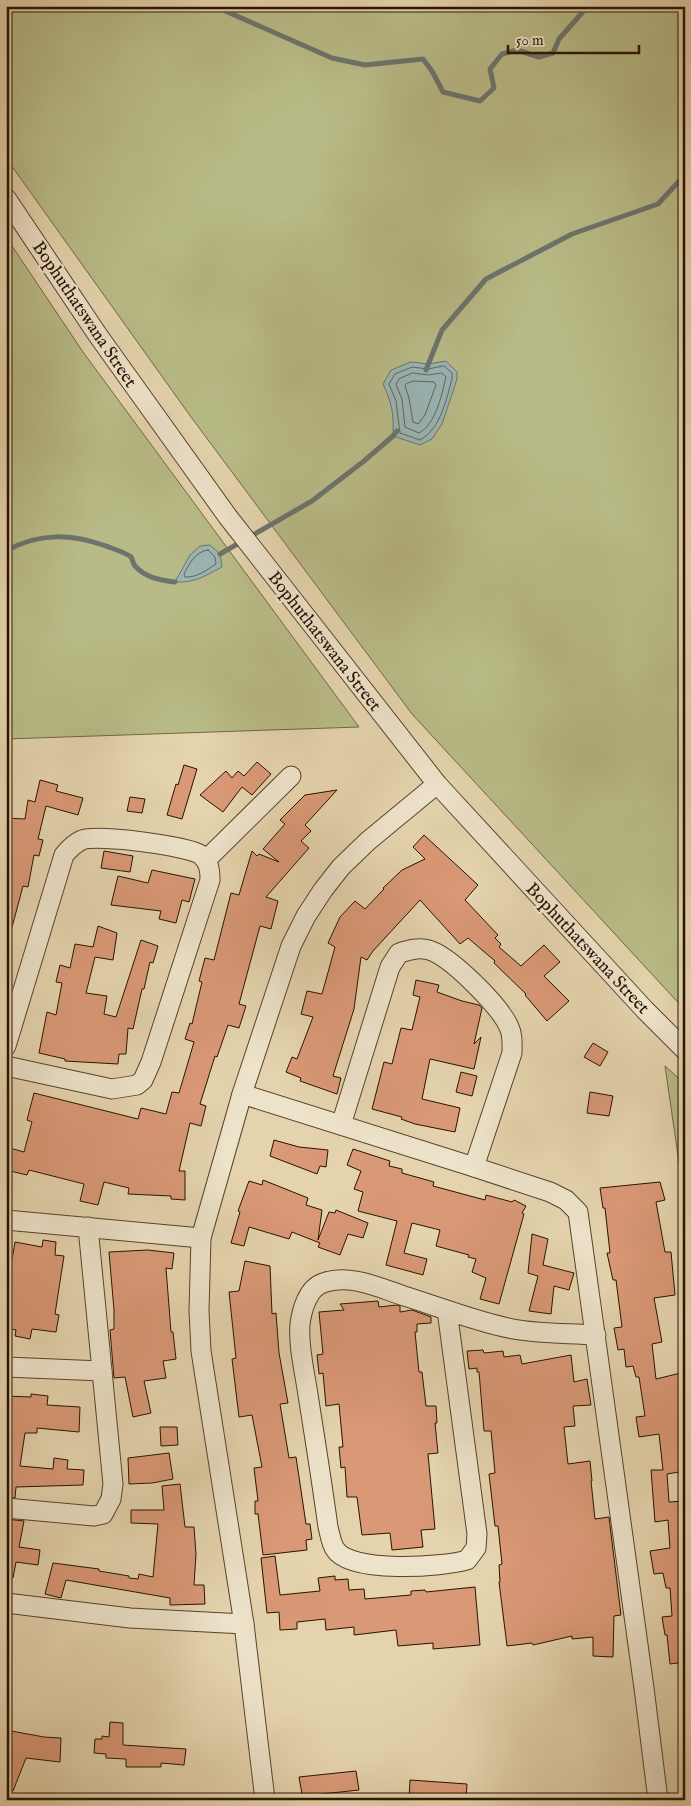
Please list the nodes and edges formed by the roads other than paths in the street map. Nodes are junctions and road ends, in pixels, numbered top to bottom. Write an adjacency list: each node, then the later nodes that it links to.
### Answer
1 (6, 198): 3 (street, Bophuthatswana Street)
2 (291, 776): 4 (street)
3 (437, 784): 6 (street, Bophuthatswana Street); 8 (street)
4 (206, 860): 5 (street); 7 (street)
5 (6, 1046)
6 (685, 1050)
7 (6, 1066)
8 (242, 1094): 9 (street); 13 (street)
9 (342, 1125): 10 (street); 10 (street)
10 (474, 1166): 15 (street)
11 (6, 1220): 12 (street)
12 (88, 1227): 13 (street); 17 (street)
13 (201, 1238): 20 (street)
14 (447, 1310): 14 (street); 15 (street)
15 (596, 1335): 22 (street)
16 (6, 1367): 17 (street)
17 (102, 1371): 18 (street)
18 (6, 1508)
19 (6, 1603): 20 (street)
20 (244, 1624): 21 (street)
21 (265, 1800)
22 (658, 1800)

